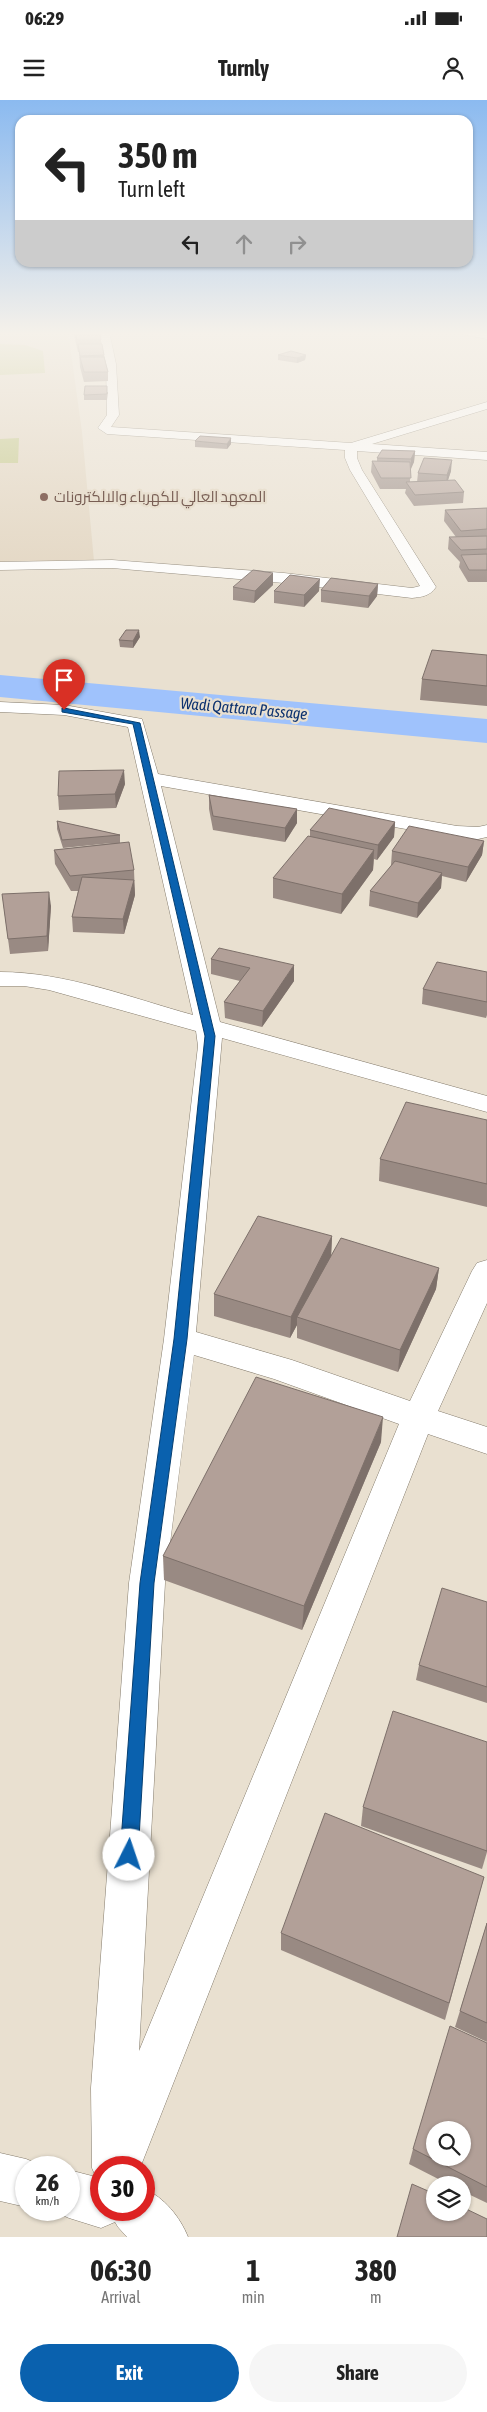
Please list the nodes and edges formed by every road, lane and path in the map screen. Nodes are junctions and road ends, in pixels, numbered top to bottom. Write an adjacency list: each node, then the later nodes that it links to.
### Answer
1 (117, 431): 3 (street)
2 (404, 431): 3 (street)
3 (351, 447): 4 (street); 5 (street)
4 (485, 455)
5 (0, 566)
6 (0, 707): 7 (street)
7 (148, 778): 8 (street); 10 (street)
8 (487, 831)
9 (0, 979): 10 (street)
10 (208, 1025): 11 (street); 13 (street)
11 (487, 1104)
12 (487, 1270): 14 (street)
13 (180, 1339): 14 (street); 16 (street)
14 (418, 1418): 15 (street); 17 (street)
15 (487, 1441)
16 (122, 2156)
17 (145, 2156)
18 (0, 2177): 19 (street)
19 (15, 2181)

